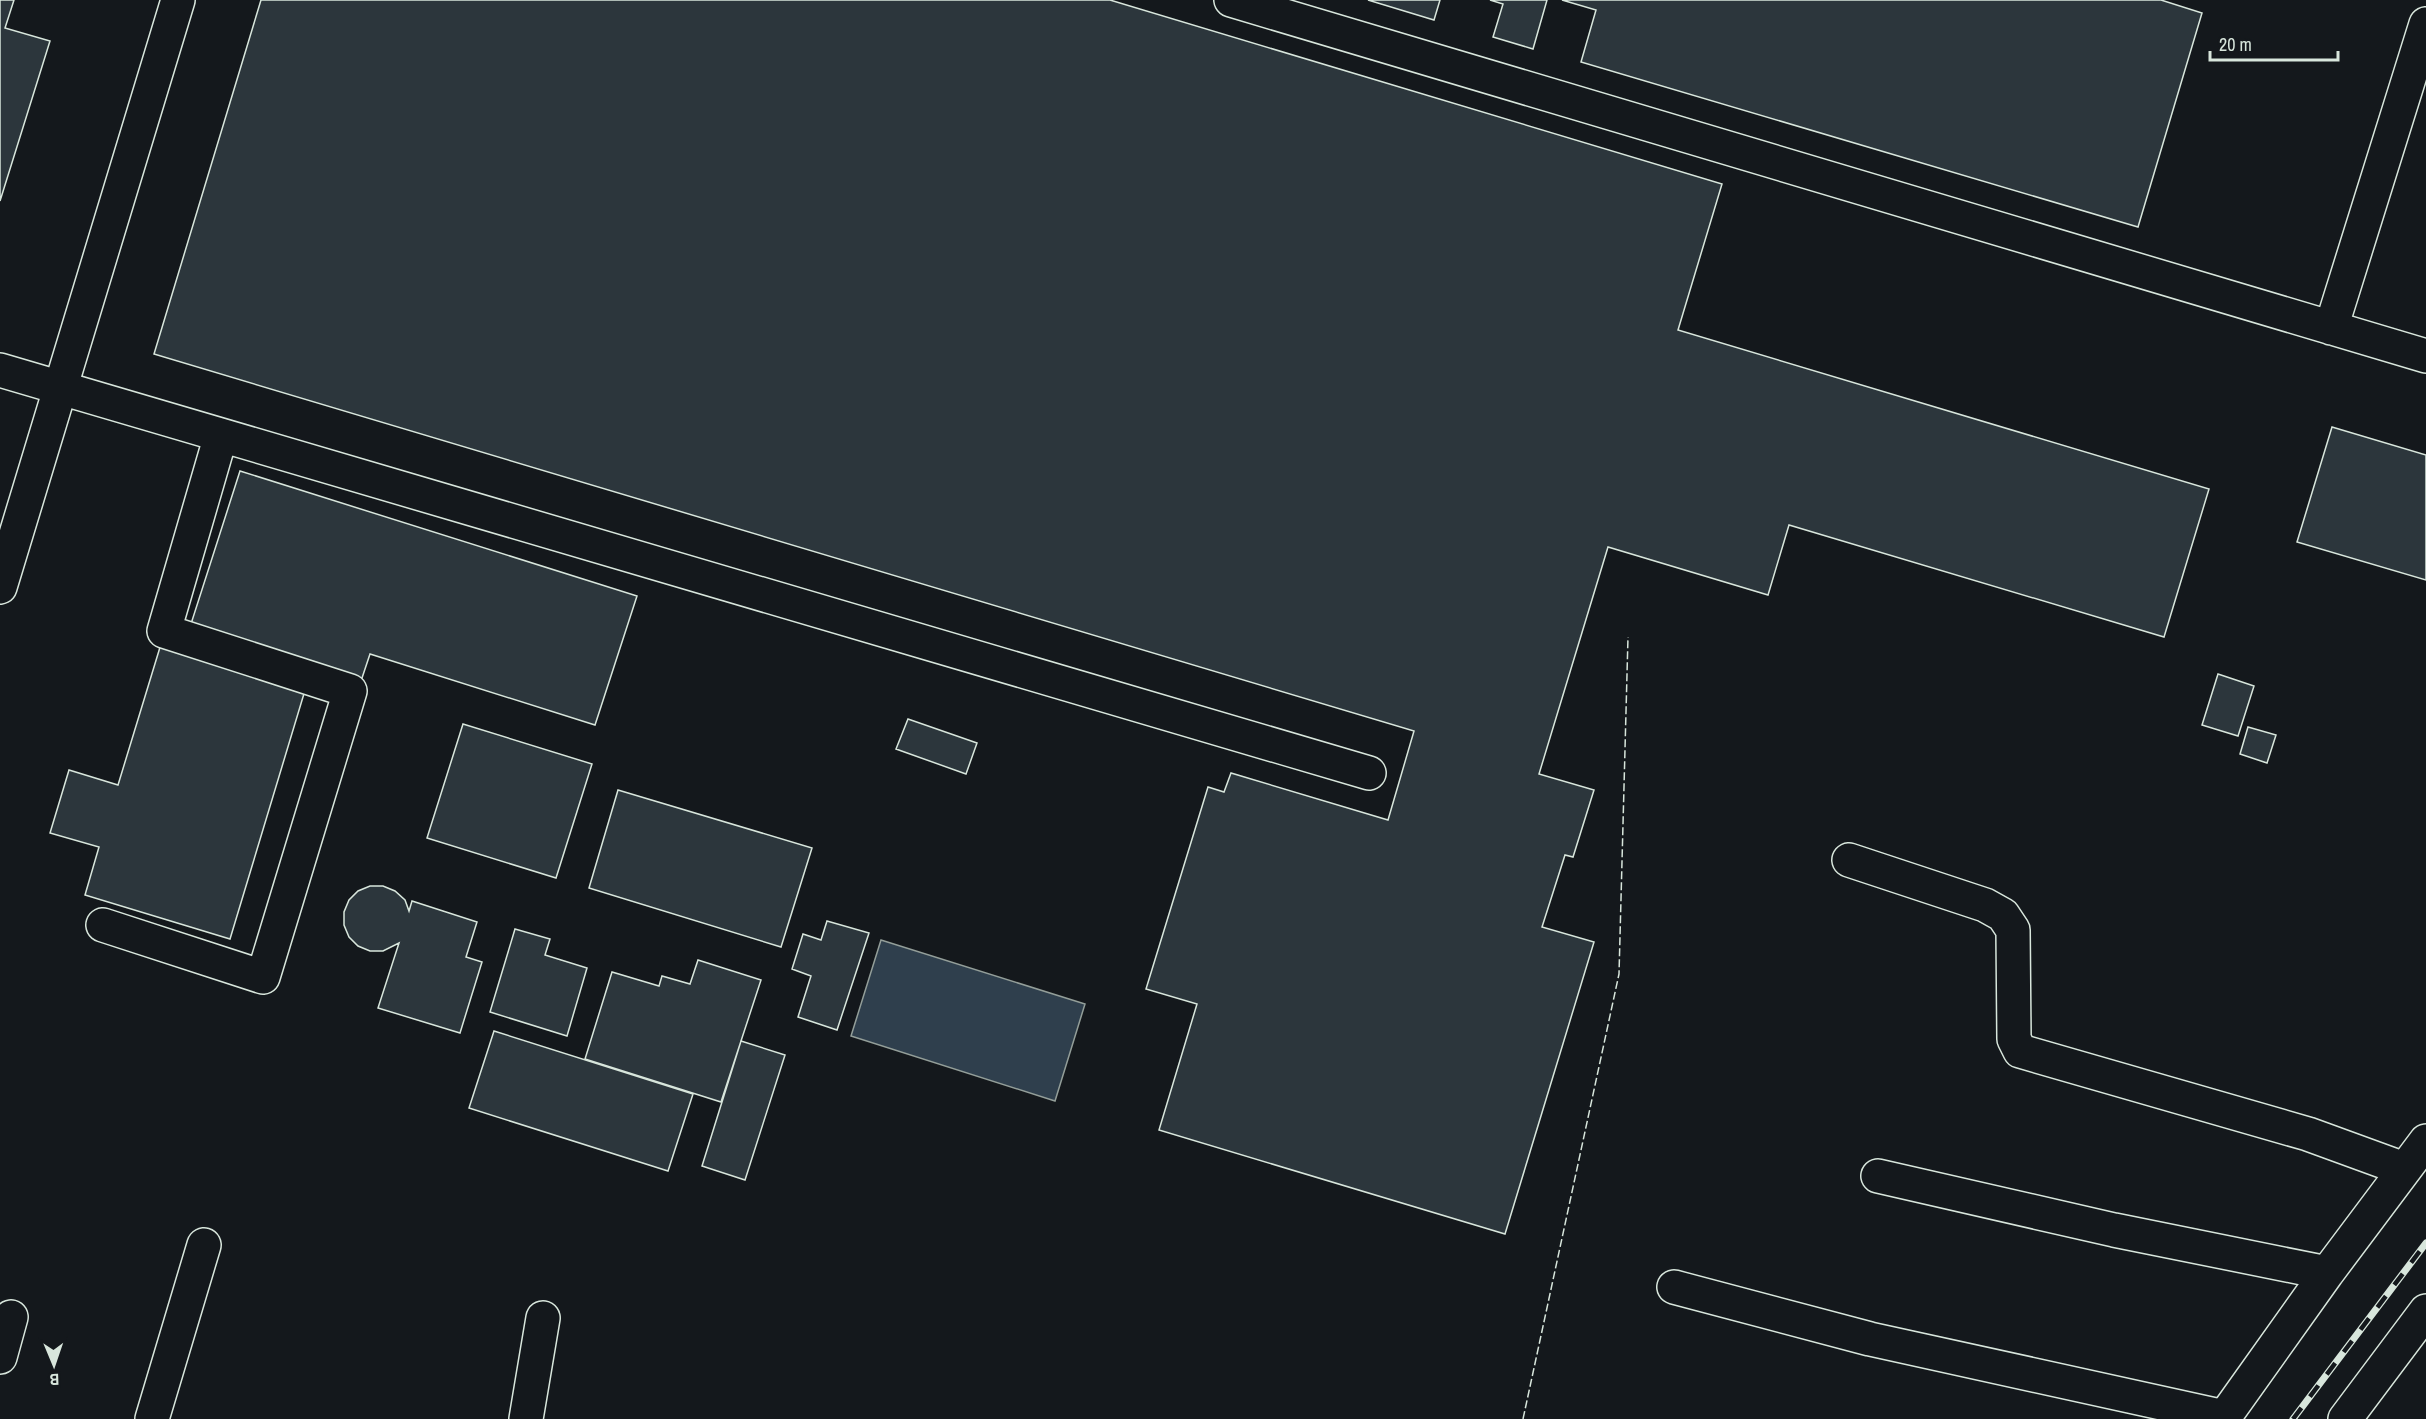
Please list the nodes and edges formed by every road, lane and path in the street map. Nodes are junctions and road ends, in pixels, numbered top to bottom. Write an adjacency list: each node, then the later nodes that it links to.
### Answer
1 (178, 0): 7 (street)
2 (1232, 0): 4 (street)
3 (2426, 24): 4 (street)
4 (2331, 328): 5 (street)
5 (2426, 356)
6 (0, 370): 7 (street)
7 (60, 388): 8 (street); 9 (street)
8 (220, 435): 10 (street); 12 (street)
9 (0, 587)
10 (1369, 773)
11 (1849, 860): 14 (street)
12 (103, 926)
13 (2426, 1141): 14 (street)
14 (2404, 1169): 17 (street)
15 (1878, 1176): 17 (street)
16 (204, 1245): 24 (street)
17 (2327, 1273): 23 (street)
18 (1674, 1287): 23 (street)
19 (2426, 1311): 26 (street)
20 (11, 1317): 22 (street)
21 (543, 1318): 25 (street)
22 (0, 1357)
23 (2224, 1418)
24 (152, 1419)
25 (526, 1419)
26 (2345, 1419)

